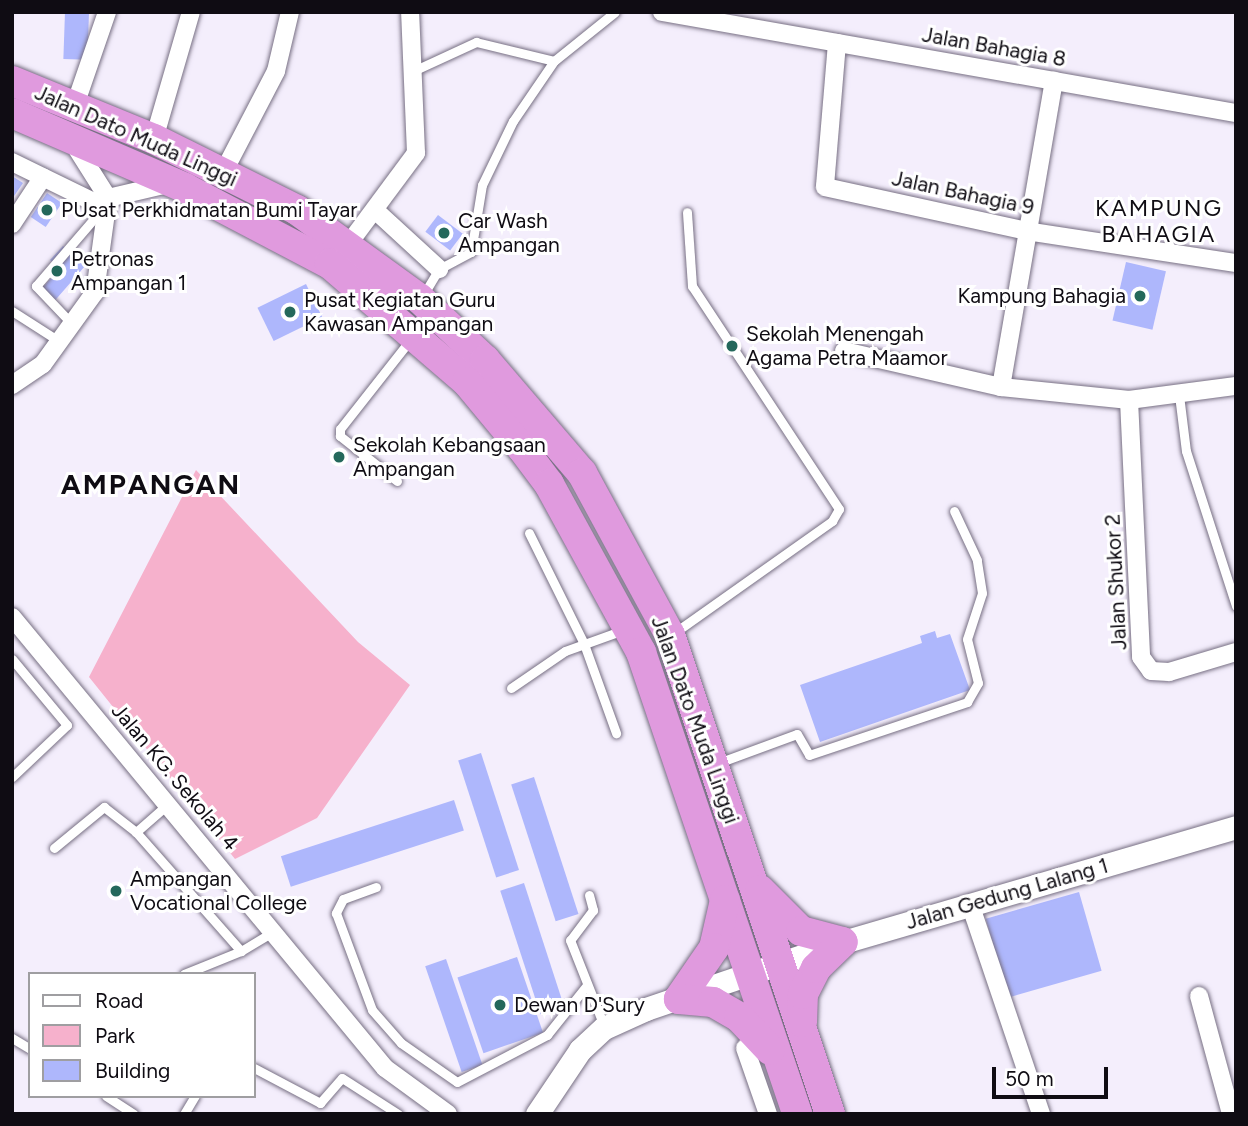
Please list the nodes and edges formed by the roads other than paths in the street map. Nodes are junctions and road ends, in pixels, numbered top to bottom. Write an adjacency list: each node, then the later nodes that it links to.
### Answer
1 (107, 12): 12 (street)
2 (191, 12): 16 (street)
3 (290, 12): 18 (street)
4 (410, 12): 9 (street)
5 (615, 12): 8 (lane)
6 (662, 12): 7 (street, Jalan Bahagia 8)
7 (837, 43): 11 (street, Jalan Bahagia 8); 25 (street, Jalan Bahagia 9)
8 (554, 61): 9 (lane); 28 (lane)
9 (409, 72): 22 (street)
10 (12, 81): 12 (highway, Jalan Dato Muda Linggi)
11 (1054, 81): 14 (street, Jalan Bahagia 8); 25 (street)
12 (74, 108): 16 (highway, Jalan Dato Muda Linggi)
13 (12, 113): 15 (highway, Jalan Dato Muda Linggi)
14 (1236, 113)
15 (62, 136): 20 (highway, Jalan Dato Muda Linggi); 21 (street)
16 (154, 139): 18 (highway, Jalan Dato Muda Linggi)
17 (12, 162): 19 (street)
18 (223, 173): 26 (highway, Jalan Dato Muda Linggi)
19 (43, 177): 21 (street); 24 (street)
20 (185, 188): 21 (street); 32 (highway, Jalan Dato Muda Linggi)
21 (106, 202): 31 (street); 31 (lane)
22 (376, 211): 26 (street); 28 (street)
23 (687, 212): 46 (lane)
24 (12, 224)
25 (1026, 231): 27 (street, Jalan Bahagia 9); 37 (street)
26 (347, 246): 29 (highway, Jalan Dato Muda Linggi)
27 (1236, 263)
28 (439, 269): 29 (lane)
29 (420, 299): 46 (highway, Jalan Dato Muda Linggi)
30 (12, 312): 33 (lane)
31 (73, 325): 33 (street)
32 (416, 333): 40 (lane); 45 (highway, Jalan Dato Muda Linggi)
33 (59, 341): 35 (street)
34 (844, 351): 37 (street)
35 (12, 385)
36 (1236, 386): 38 (street)
37 (1001, 387): 39 (street)
38 (1179, 395): 39 (street); 43 (lane)
39 (1129, 400): 48 (street, Jalan Shukor 2)
40 (397, 481)
41 (954, 511): 52 (lane)
42 (529, 534): 47 (lane)
43 (1236, 606)
44 (12, 617): 54 (street, Jalan KG. Sekolah 4)
45 (628, 628): 47 (lane); 61 (highway, Jalan Dato Muda Linggi)
46 (670, 635): 52 (highway, Jalan Dato Muda Linggi)
47 (584, 644): 50 (lane); 51 (lane)
48 (1236, 652)
49 (12, 659): 53 (lane)
50 (511, 688)
51 (616, 733)
52 (713, 765): 58 (highway, Jalan Dato Muda Linggi)
53 (12, 777)
54 (168, 804): 56 (lane); 63 (street, Jalan KG. Sekolah 4)
55 (1236, 828): 62 (street, Jalan Gedung Lalang 1)
56 (136, 832): 57 (lane); 65 (lane)
57 (54, 848)
58 (751, 879): 64 (highway); 66 (highway, Jalan Dato Muda Linggi)
59 (376, 887): 69 (lane)
60 (589, 895): 69 (lane)
61 (725, 900): 68 (highway, Jalan Dato Muda Linggi); 71 (highway)
62 (970, 904): 64 (street, Jalan Gedung Lalang 1); 90 (street)
63 (273, 932): 65 (lane); 85 (street, Jalan KG. Sekolah 4)
64 (843, 942): 66 (street, Jalan Gedung Lalang 1); 73 (highway)
65 (241, 951): 67 (lane)
66 (781, 966): 68 (street, Jalan Gedung Lalang 1); 73 (highway, Jalan Dato Muda Linggi)
67 (189, 972)
68 (750, 976): 71 (street, Jalan Gedung Lalang 1); 77 (highway, Jalan Dato Muda Linggi)
69 (587, 985): 72 (lane)
70 (1199, 996): 81 (street)
71 (679, 999): 72 (street, Jalan Gedung Lalang 1); 77 (highway)
72 (604, 1028): 86 (street)
73 (802, 1032): 89 (highway, Jalan Dato Muda Linggi)
74 (12, 1038): 75 (lane)
75 (28, 1048)
76 (745, 1048): 87 (street)
77 (778, 1058): 88 (highway, Jalan Dato Muda Linggi)
78 (256, 1069): 84 (lane)
79 (109, 1098): 82 (lane)
80 (194, 1098): 83 (lane)
81 (1233, 1113)
82 (134, 1114)
83 (184, 1114)
84 (398, 1114)
85 (448, 1114)
86 (537, 1114)
87 (768, 1114)
88 (797, 1114)
89 (830, 1114)
90 (1041, 1114)

